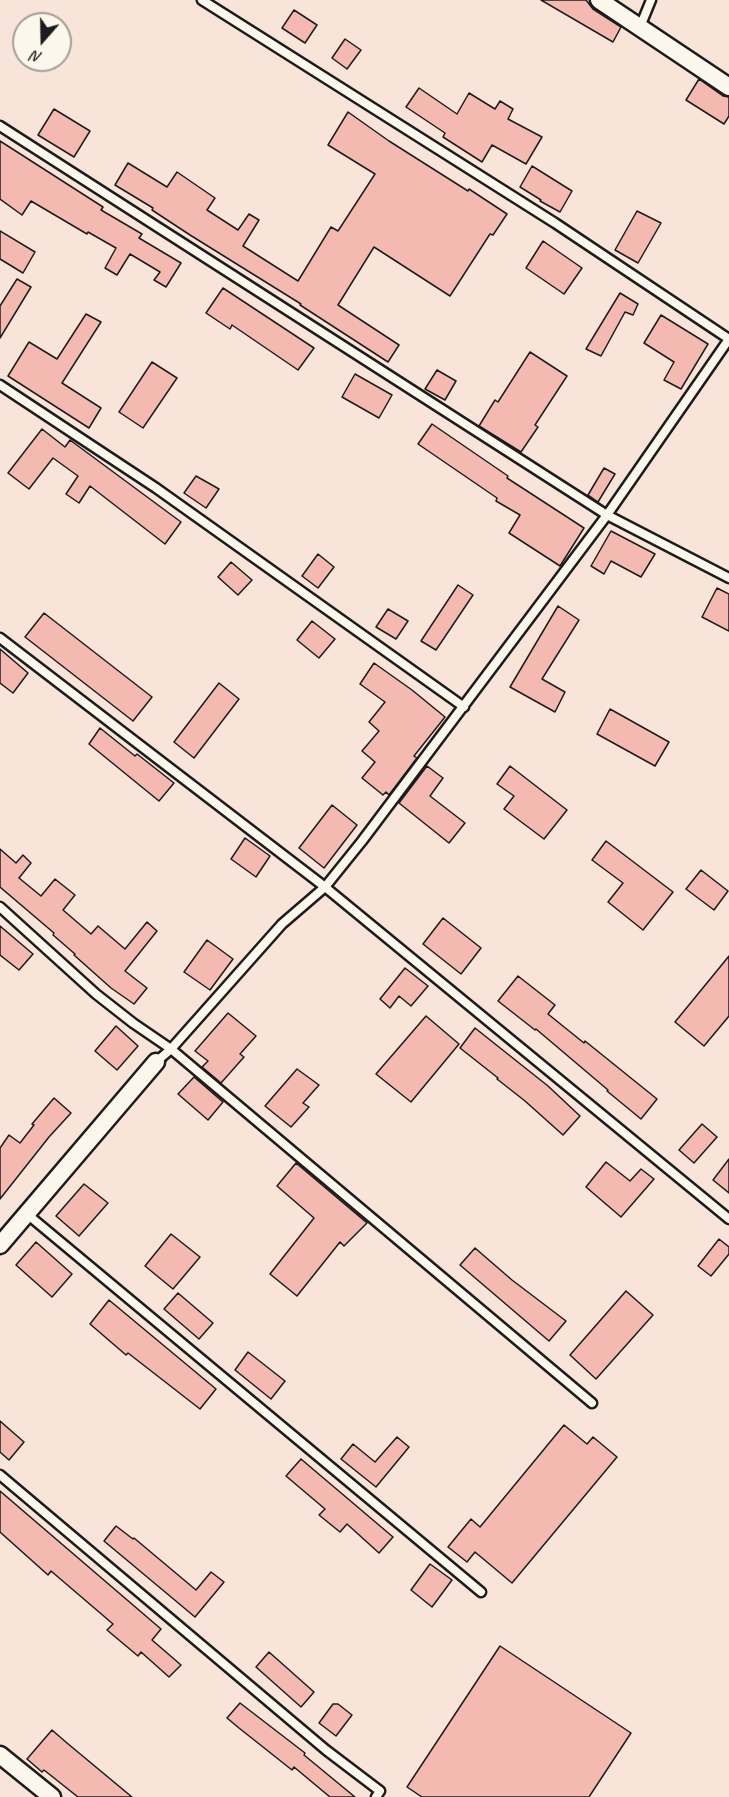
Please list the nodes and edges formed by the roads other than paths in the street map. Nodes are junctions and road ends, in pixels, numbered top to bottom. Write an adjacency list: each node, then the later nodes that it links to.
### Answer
1 (202, 0): 7 (lane)
2 (599, 0): 4 (street)
3 (651, 0): 4 (lane)
4 (640, 27): 5 (street)
5 (729, 87)
6 (0, 126): 9 (lane)
7 (729, 339): 9 (lane)
8 (0, 385): 12 (lane)
9 (607, 515): 10 (lane); 12 (lane)
10 (729, 578)
11 (0, 638): 13 (lane)
12 (464, 707): 13 (lane)
13 (325, 887): 15 (lane); 18 (lane)
14 (0, 907): 15 (lane)
15 (171, 1049): 16 (lane); 20 (lane)
16 (156, 1062): 17 (street)
17 (27, 1214): 19 (street); 22 (lane)
18 (729, 1219)
19 (0, 1245)
20 (592, 1403)
21 (0, 1475): 25 (lane)
22 (481, 1592)
23 (0, 1755): 24 (street)
24 (52, 1797)
25 (376, 1797)

